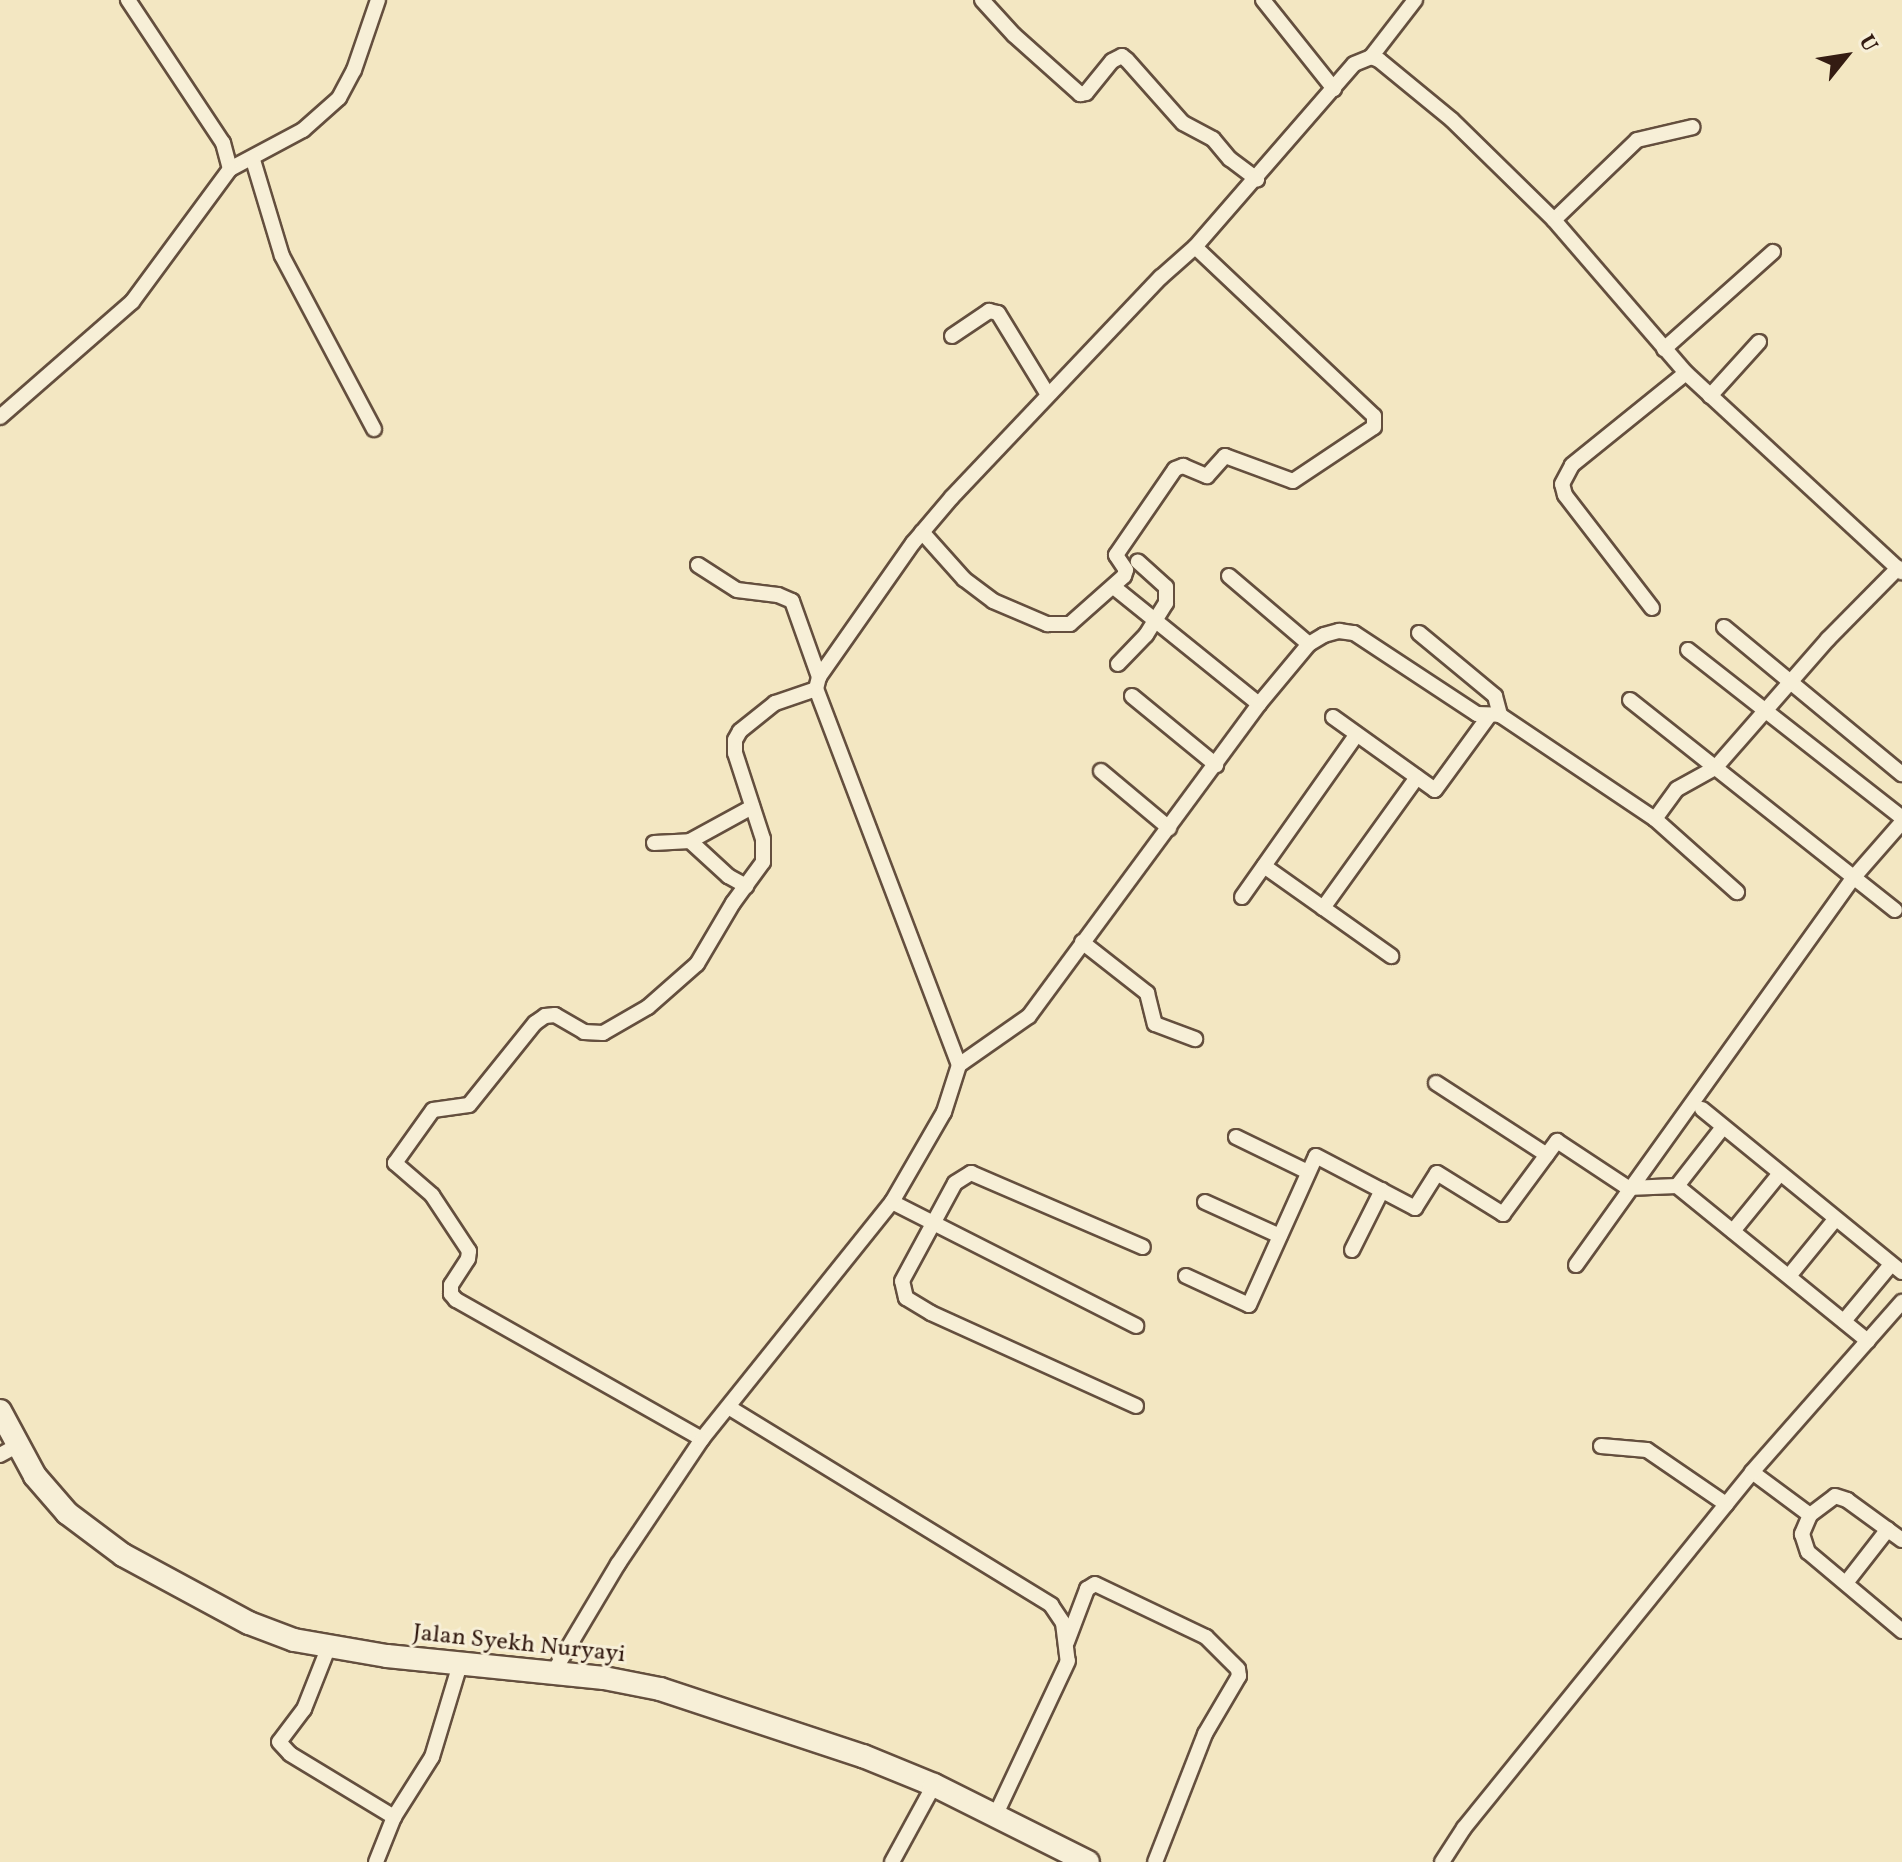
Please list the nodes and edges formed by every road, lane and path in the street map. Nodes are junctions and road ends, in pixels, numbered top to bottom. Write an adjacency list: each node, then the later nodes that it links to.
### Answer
1 (128, 0): 10 (street)
2 (378, 0): 9 (street)
3 (982, 0): 11 (street)
4 (1263, 0): 7 (street)
5 (1415, 0): 6 (street)
6 (1371, 57): 7 (street); 12 (street)
7 (1334, 89): 11 (street)
8 (1693, 127): 12 (street)
9 (253, 160): 10 (street); 22 (street)
10 (230, 169): 21 (street)
11 (1257, 179): 13 (street)
12 (1554, 220): 17 (street)
13 (1195, 247): 19 (street); 28 (street)
14 (1773, 252): 17 (street)
15 (952, 336): 19 (street)
16 (1759, 342): 20 (street)
17 (1664, 349): 18 (street)
18 (1686, 373): 20 (street); 29 (street)
19 (1048, 395): 23 (street)
20 (1710, 396): 26 (street)
21 (0, 417)
22 (374, 429)
23 (922, 532): 28 (street); 37 (street)
24 (1138, 562): 30 (street)
25 (698, 565): 37 (street)
26 (1899, 565): 36 (street)
27 (1229, 576): 33 (street)
28 (1115, 588): 30 (street)
29 (1652, 608)
30 (1155, 620): 35 (street); 40 (street)
31 (1724, 627): 36 (street)
32 (1419, 633): 42 (street)
33 (1309, 644): 40 (street); 42 (street)
34 (1688, 650): 41 (street)
35 (1118, 664)
36 (1788, 682): 41 (street); 48 (street)
37 (818, 683): 50 (street); 66 (street)
38 (1132, 696): 45 (street)
39 (1630, 700): 46 (street)
40 (1259, 704): 45 (street)
41 (1765, 707): 46 (street); 52 (street)
42 (1494, 715): 49 (street); 51 (street)
43 (1333, 717): 44 (street)
44 (1357, 734): 49 (street); 56 (street)
45 (1216, 765): 53 (street)
46 (1715, 768): 51 (street); 57 (street)
47 (1101, 771): 53 (street)
48 (1902, 774)
49 (1417, 777): 61 (street)
50 (752, 807): 54 (street); 58 (street)
51 (1655, 819): 59 (street)
52 (1902, 820): 57 (street)
53 (1169, 828): 63 (street)
54 (690, 841): 55 (street); 58 (street)
55 (654, 843)
56 (1264, 866): 60 (street); 61 (street)
57 (1853, 878): 62 (street); 75 (street)
58 (746, 886): 96 (street)
59 (1737, 892)
60 (1242, 897)
61 (1323, 908): 64 (street)
62 (1895, 910)
63 (1082, 942): 65 (street); 66 (street)
64 (1391, 956)
65 (1195, 1039)
66 (959, 1065): 77 (street)
67 (1436, 1083): 71 (street)
68 (1702, 1109): 86 (street)
69 (1720, 1131): 74 (street)
70 (1236, 1137): 72 (street)
71 (1547, 1155): 75 (street); 76 (street)
72 (1308, 1172): 76 (street); 82 (street)
73 (1777, 1177): 81 (street)
74 (1677, 1186): 75 (street); 81 (street)
75 (1628, 1188): 85 (street)
76 (1382, 1190): 84 (street)
77 (892, 1202): 80 (street); 94 (street)
78 (1205, 1202): 82 (street)
79 (1833, 1222): 88 (street)
80 (933, 1223): 83 (street); 91 (street); 93 (street)
81 (1733, 1231): 88 (street)
82 (1280, 1236): 87 (street)
83 (1143, 1247)
84 (1352, 1250)
85 (1576, 1265)
86 (1895, 1270): 90 (street)
87 (1186, 1276)
88 (1789, 1276): 90 (street)
89 (1902, 1302): 92 (street)
90 (1844, 1321): 92 (street)
91 (1136, 1326)
92 (1868, 1341): 99 (street)
93 (1136, 1406)
94 (730, 1408): 96 (street); 106 (street)
95 (0, 1411): 98 (main road, Jalan Syekh Nuryayi)
96 (702, 1439): 109 (street)
97 (1601, 1446): 100 (street)
98 (9, 1450): 107 (main road, Jalan Syekh Nuryayi)
99 (1752, 1472): 100 (street); 101 (street)
100 (1726, 1504): 117 (street)
101 (1810, 1515): 102 (street); 104 (street)
102 (1888, 1529): 103 (street); 104 (street)
103 (1902, 1540)
104 (1846, 1583): 105 (street)
105 (1901, 1629)
106 (1067, 1642): 111 (street); 116 (street)
107 (329, 1646): 108 (main road, Jalan Syekh Nuryayi); 112 (street)
108 (460, 1664): 109 (main road, Jalan Syekh Nuryayi); 112 (street)
109 (553, 1673): 110 (main road, Jalan Syekh Nuryayi)
110 (934, 1785): 111 (main road, Jalan Syekh Nuryayi); 114 (street)
111 (995, 1816): 115 (main road, Jalan Syekh Nuryayi)
112 (394, 1817): 113 (street)
113 (376, 1862)
114 (892, 1862)
115 (1088, 1862)
116 (1155, 1862)
117 (1442, 1862)

